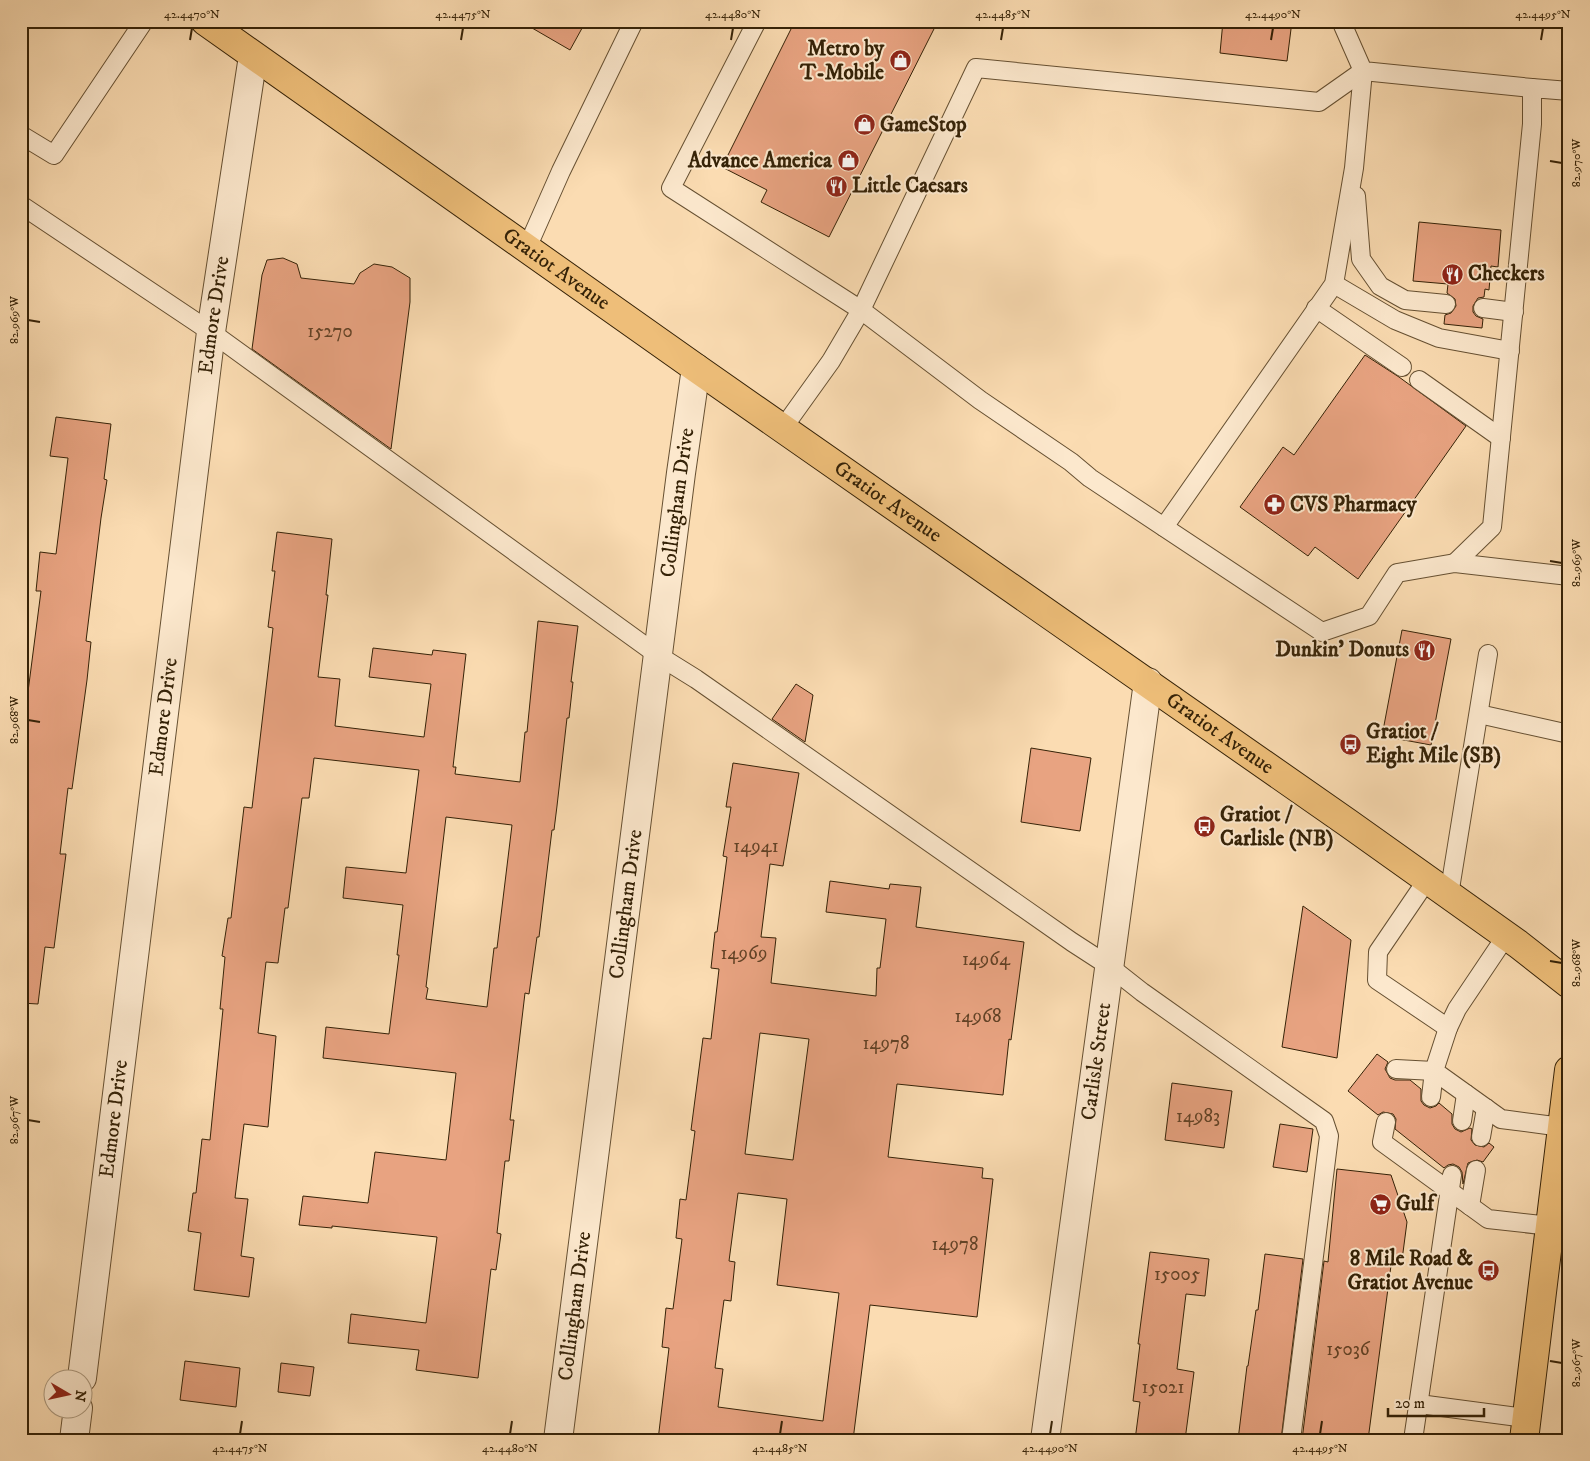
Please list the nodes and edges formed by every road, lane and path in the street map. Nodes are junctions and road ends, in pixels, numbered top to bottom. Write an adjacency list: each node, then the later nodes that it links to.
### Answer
1 (144, 21): 10 (lane)
2 (205, 21): 6 (main road, Gratiot Avenue)
3 (634, 21): 13 (lane)
4 (757, 21): 18 (lane)
5 (1341, 21): 7 (lane)
6 (253, 56): 13 (main road, Gratiot Avenue); 20 (street, Edmore Drive)
7 (1363, 71): 8 (lane); 11 (lane); 18 (lane)
8 (1532, 88): 9 (lane); 19 (lane)
9 (1569, 91)
10 (21, 134)
11 (1354, 168): 14 (lane); 15 (lane)
12 (21, 205): 20 (lane)
13 (527, 248): 23 (main road, Gratiot Avenue)
14 (1334, 284): 16 (lane); 21 (lane)
15 (1446, 304)
16 (1316, 308): 22 (lane); 27 (lane)
17 (1483, 308): 19 (lane)
18 (861, 310): 25 (lane); 27 (lane)
19 (1514, 312): 21 (lane)
20 (211, 332): 31 (lane); 56 (street, Edmore Drive)
21 (1510, 351): 26 (lane)
22 (1402, 367)
23 (696, 368): 25 (main road, Gratiot Avenue); 31 (street, Collingham Drive)
24 (1419, 380): 26 (lane)
25 (783, 428): 32 (main road, Gratiot Avenue)
26 (1501, 438): 28 (lane)
27 (1164, 528): 28 (lane)
28 (1455, 563): 29 (lane)
29 (1569, 576)
30 (1488, 654): 33 (lane)
31 (659, 656): 37 (lane); 61 (street, Collingham Drive)
32 (1148, 682): 35 (main road, Gratiot Avenue); 37 (street, Carlisle Street)
33 (1478, 714): 34 (lane); 35 (lane)
34 (1569, 734)
35 (1438, 887): 36 (main road, Gratiot Avenue); 39 (lane)
36 (1506, 936): 38 (main road, Gratiot Avenue); 39 (lane)
37 (1109, 966): 62 (street, Carlisle Street); 63 (lane)
38 (1569, 984)
39 (1448, 1028): 42 (lane)
40 (1396, 1069): 42 (lane)
41 (1569, 1070): 48 (main road)
42 (1434, 1071): 43 (lane); 44 (lane)
43 (1466, 1094): 45 (lane); 46 (lane)
44 (1431, 1097)
45 (1486, 1108): 48 (lane); 49 (lane)
46 (1462, 1121)
47 (1386, 1122): 51 (lane)
48 (1562, 1127): 55 (main road)
49 (1481, 1137)
50 (1421, 1150): 51 (lane)
51 (1418, 1168): 53 (lane)
52 (1476, 1170): 54 (lane)
53 (1451, 1183): 54 (lane); 57 (lane)
54 (1470, 1206): 55 (lane)
55 (1550, 1226): 59 (main road)
56 (83, 1368)
57 (1419, 1404): 59 (lane); 64 (lane)
58 (77, 1418): 60 (street)
59 (1525, 1429)
60 (74, 1440)
61 (558, 1440)
62 (1045, 1440)
63 (1292, 1440)
64 (1413, 1440)

